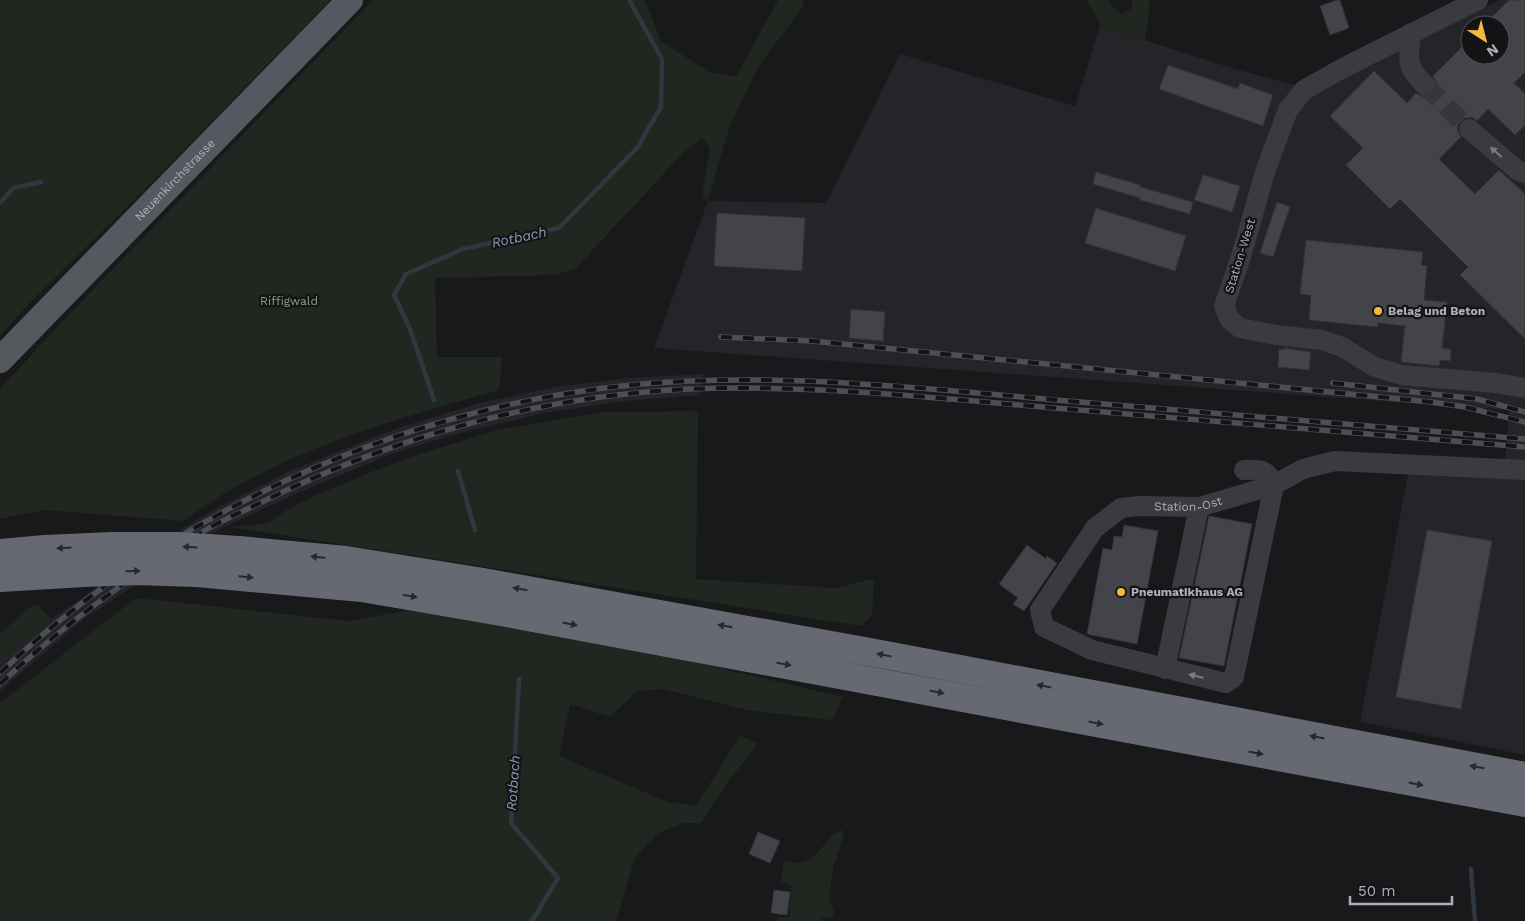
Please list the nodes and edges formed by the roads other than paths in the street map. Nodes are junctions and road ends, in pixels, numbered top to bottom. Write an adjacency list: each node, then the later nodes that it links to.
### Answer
1 (350, 0): 7 (main road, Neuenkirchstrasse)
2 (1478, 0): 3 (street, Station-West)
3 (1411, 33): 4 (street); 8 (street, Station-West)
4 (1425, 85)
5 (1469, 129): 6 (street, one-way to 5)
6 (1522, 174)
7 (0, 360)
8 (1525, 388)
9 (1244, 470): 11 (street)
10 (1525, 470): 11 (street, Station-Ost)
11 (1274, 485): 12 (street, Station-Ost); 16 (street, one-way to 16)
12 (1199, 507): 16 (street); 16 (street, Station-Ost)
13 (0, 554): 14 (highway, one-way to 13, bridge)
14 (364, 576): 15 (highway, one-way to 14, bridge); 17 (highway, one-way to 14); 18 (highway, one-way to 18)
15 (0, 578)
16 (1164, 669)
17 (1525, 776)
18 (1492, 798): 19 (highway); 20 (highway)
19 (1525, 804)
20 (1525, 808)

